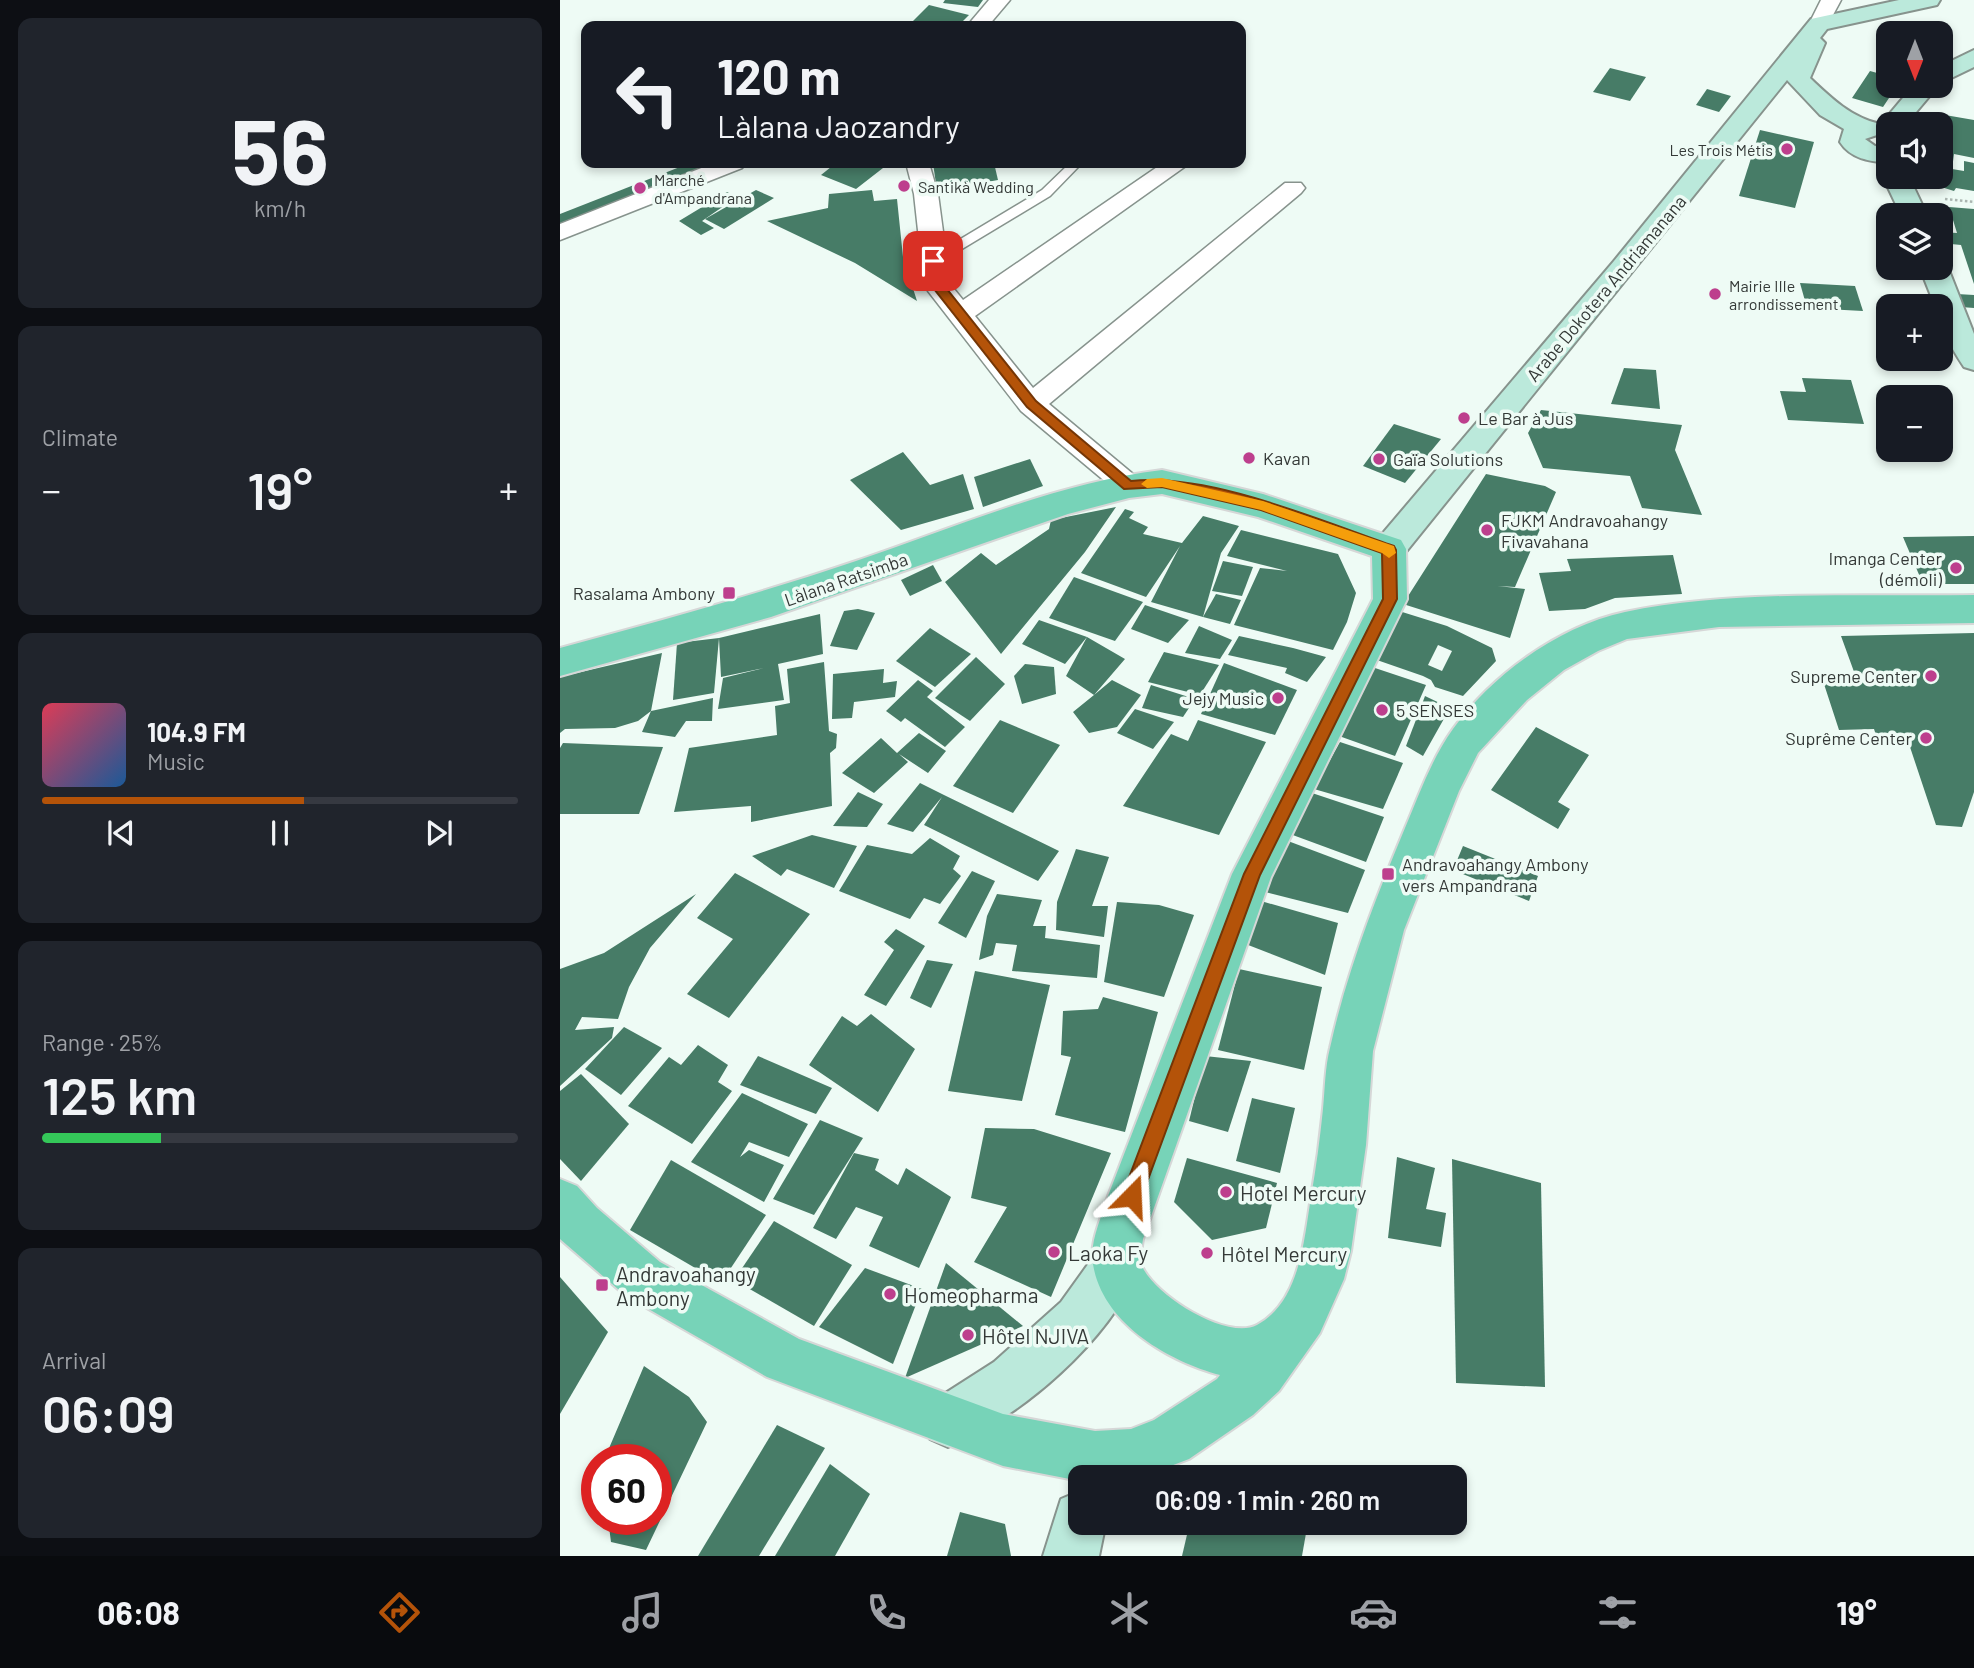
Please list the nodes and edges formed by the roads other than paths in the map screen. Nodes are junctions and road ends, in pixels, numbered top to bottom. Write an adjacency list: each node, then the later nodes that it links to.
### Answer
1 (1000, 0): 4 (street)
2 (1831, 0): 5 (street)
3 (1929, 0): 5 (street)
4 (981, 21)
5 (1819, 24): 8 (street, Arabe Dokotera Andriamanana); 11 (street)
6 (1974, 57): 7 (street)
7 (1953, 69)
8 (1776, 80): 12 (street); 25 (street, Arabe Dokotera Andriamanana)
9 (1917, 98): 10 (street)
10 (1906, 112)
11 (1876, 139)
12 (1876, 139)
13 (722, 168): 18 (street)
14 (918, 168): 19 (street)
15 (1071, 168): 19 (lane)
16 (1171, 168): 21 (street)
17 (1293, 188): 23 (street)
18 (560, 233)
19 (933, 261): 21 (street)
20 (1939, 280): 22 (street)
21 (960, 314): 23 (street)
22 (1970, 349)
23 (1031, 404): 24 (street)
24 (1129, 486): 25 (main road, Làlana Ratsimba); 27 (main road, Làlana Ratsimba)
25 (1389, 550): 29 (main road)
26 (1974, 609): 30 (main road)
27 (560, 662)
28 (560, 1203): 31 (main road)
29 (1116, 1266): 30 (main road); 31 (street)
30 (1283, 1338): 33 (main road)
31 (948, 1421): 32 (main road)
32 (1085, 1465)
33 (1098, 1465)
34 (1076, 1535): 35 (street)
35 (1070, 1556)

